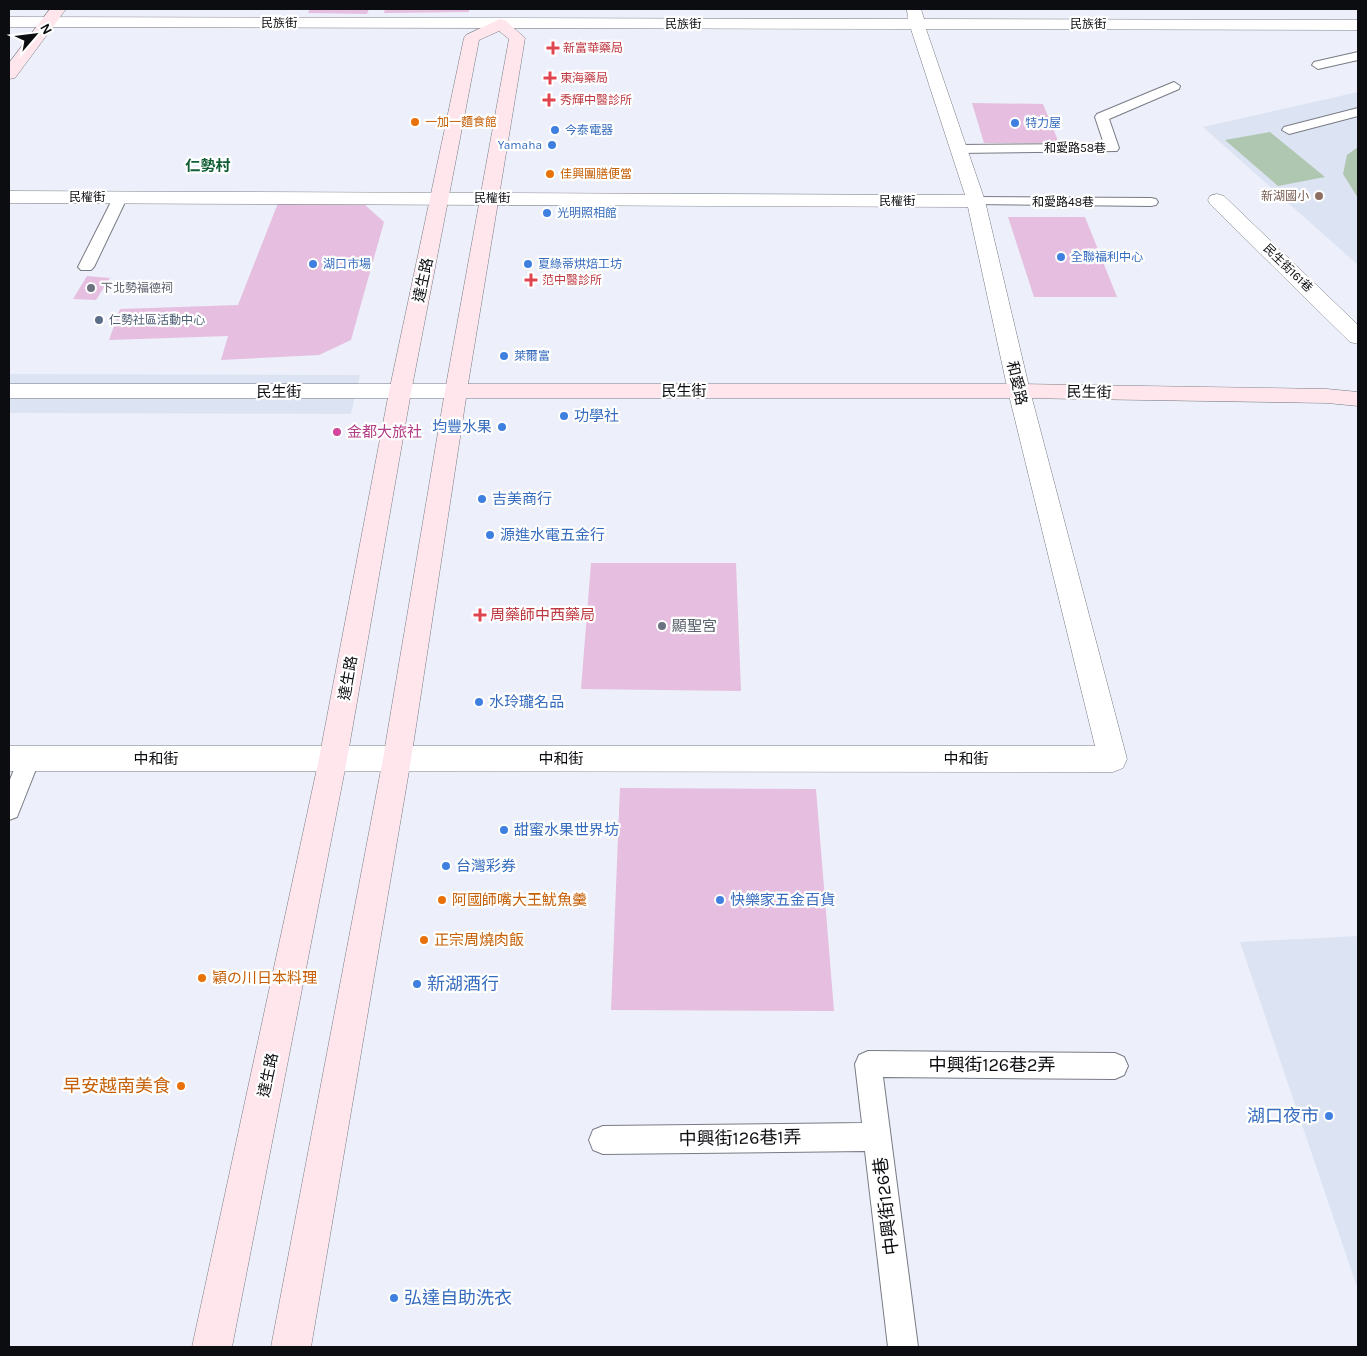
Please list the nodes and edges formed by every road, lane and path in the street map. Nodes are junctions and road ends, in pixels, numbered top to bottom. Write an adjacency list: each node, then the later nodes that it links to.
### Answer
1 (58, 9): 8 (main road)
2 (529, 9): 4 (street, 達生路)
3 (1318, 9): 9 (street)
4 (494, 14): 5 (street, 民族街); 8 (street, 民族街); 21 (main road, 達生路); 22 (main road)
5 (695, 16): 6 (street, 民族街)
6 (915, 16): 9 (street, 民族街); 18 (street, 和愛路)
7 (9, 22): 8 (street, 民族街)
8 (47, 22): 14 (main road)
9 (1331, 25): 10 (street, 民族街); 11 (street)
10 (1358, 25)
11 (1358, 39)
12 (1358, 56): 13 (lane)
13 (1318, 64)
14 (9, 74)
15 (1174, 86): 18 (lane, 和愛路58巷)
16 (1358, 112): 17 (lane)
17 (1289, 130)
18 (958, 149): 24 (street, 和愛路)
19 (9, 197): 20 (street, 民權街)
20 (120, 198): 21 (street, 民權街); 26 (lane)
21 (440, 198): 22 (street, 民權街); 31 (main road, 達生路)
22 (489, 198): 24 (street, 民權街); 29 (main road)
23 (1217, 200): 27 (street, 民生街161巷)
24 (976, 201): 25 (lane, 和愛路48巷); 30 (street, 和愛路)
25 (1151, 202)
26 (86, 267)
27 (1358, 336)
28 (9, 391): 31 (street, 民生街)
29 (456, 391): 30 (main road, 民生街); 31 (street, 民生街); 35 (main road)
30 (1019, 391): 32 (main road, 民生街); 36 (street, 和愛路)
31 (400, 392): 34 (main road, 達生路)
32 (1358, 399)
33 (19, 758): 34 (street, 中和街); 37 (lane)
34 (333, 759): 35 (street, 中和街); 42 (main road, 達生路)
35 (397, 759): 36 (street, 中和街); 43 (main road)
36 (1114, 759)
37 (9, 810)
38 (868, 1064): 39 (lane, 中興街126巷2弄); 40 (lane, 中興街126巷)
39 (1115, 1066)
40 (877, 1137): 41 (lane, 中興街126巷1弄); 44 (lane, 中興街126巷)
41 (603, 1140)
42 (212, 1347)
43 (291, 1347)
44 (903, 1347)

